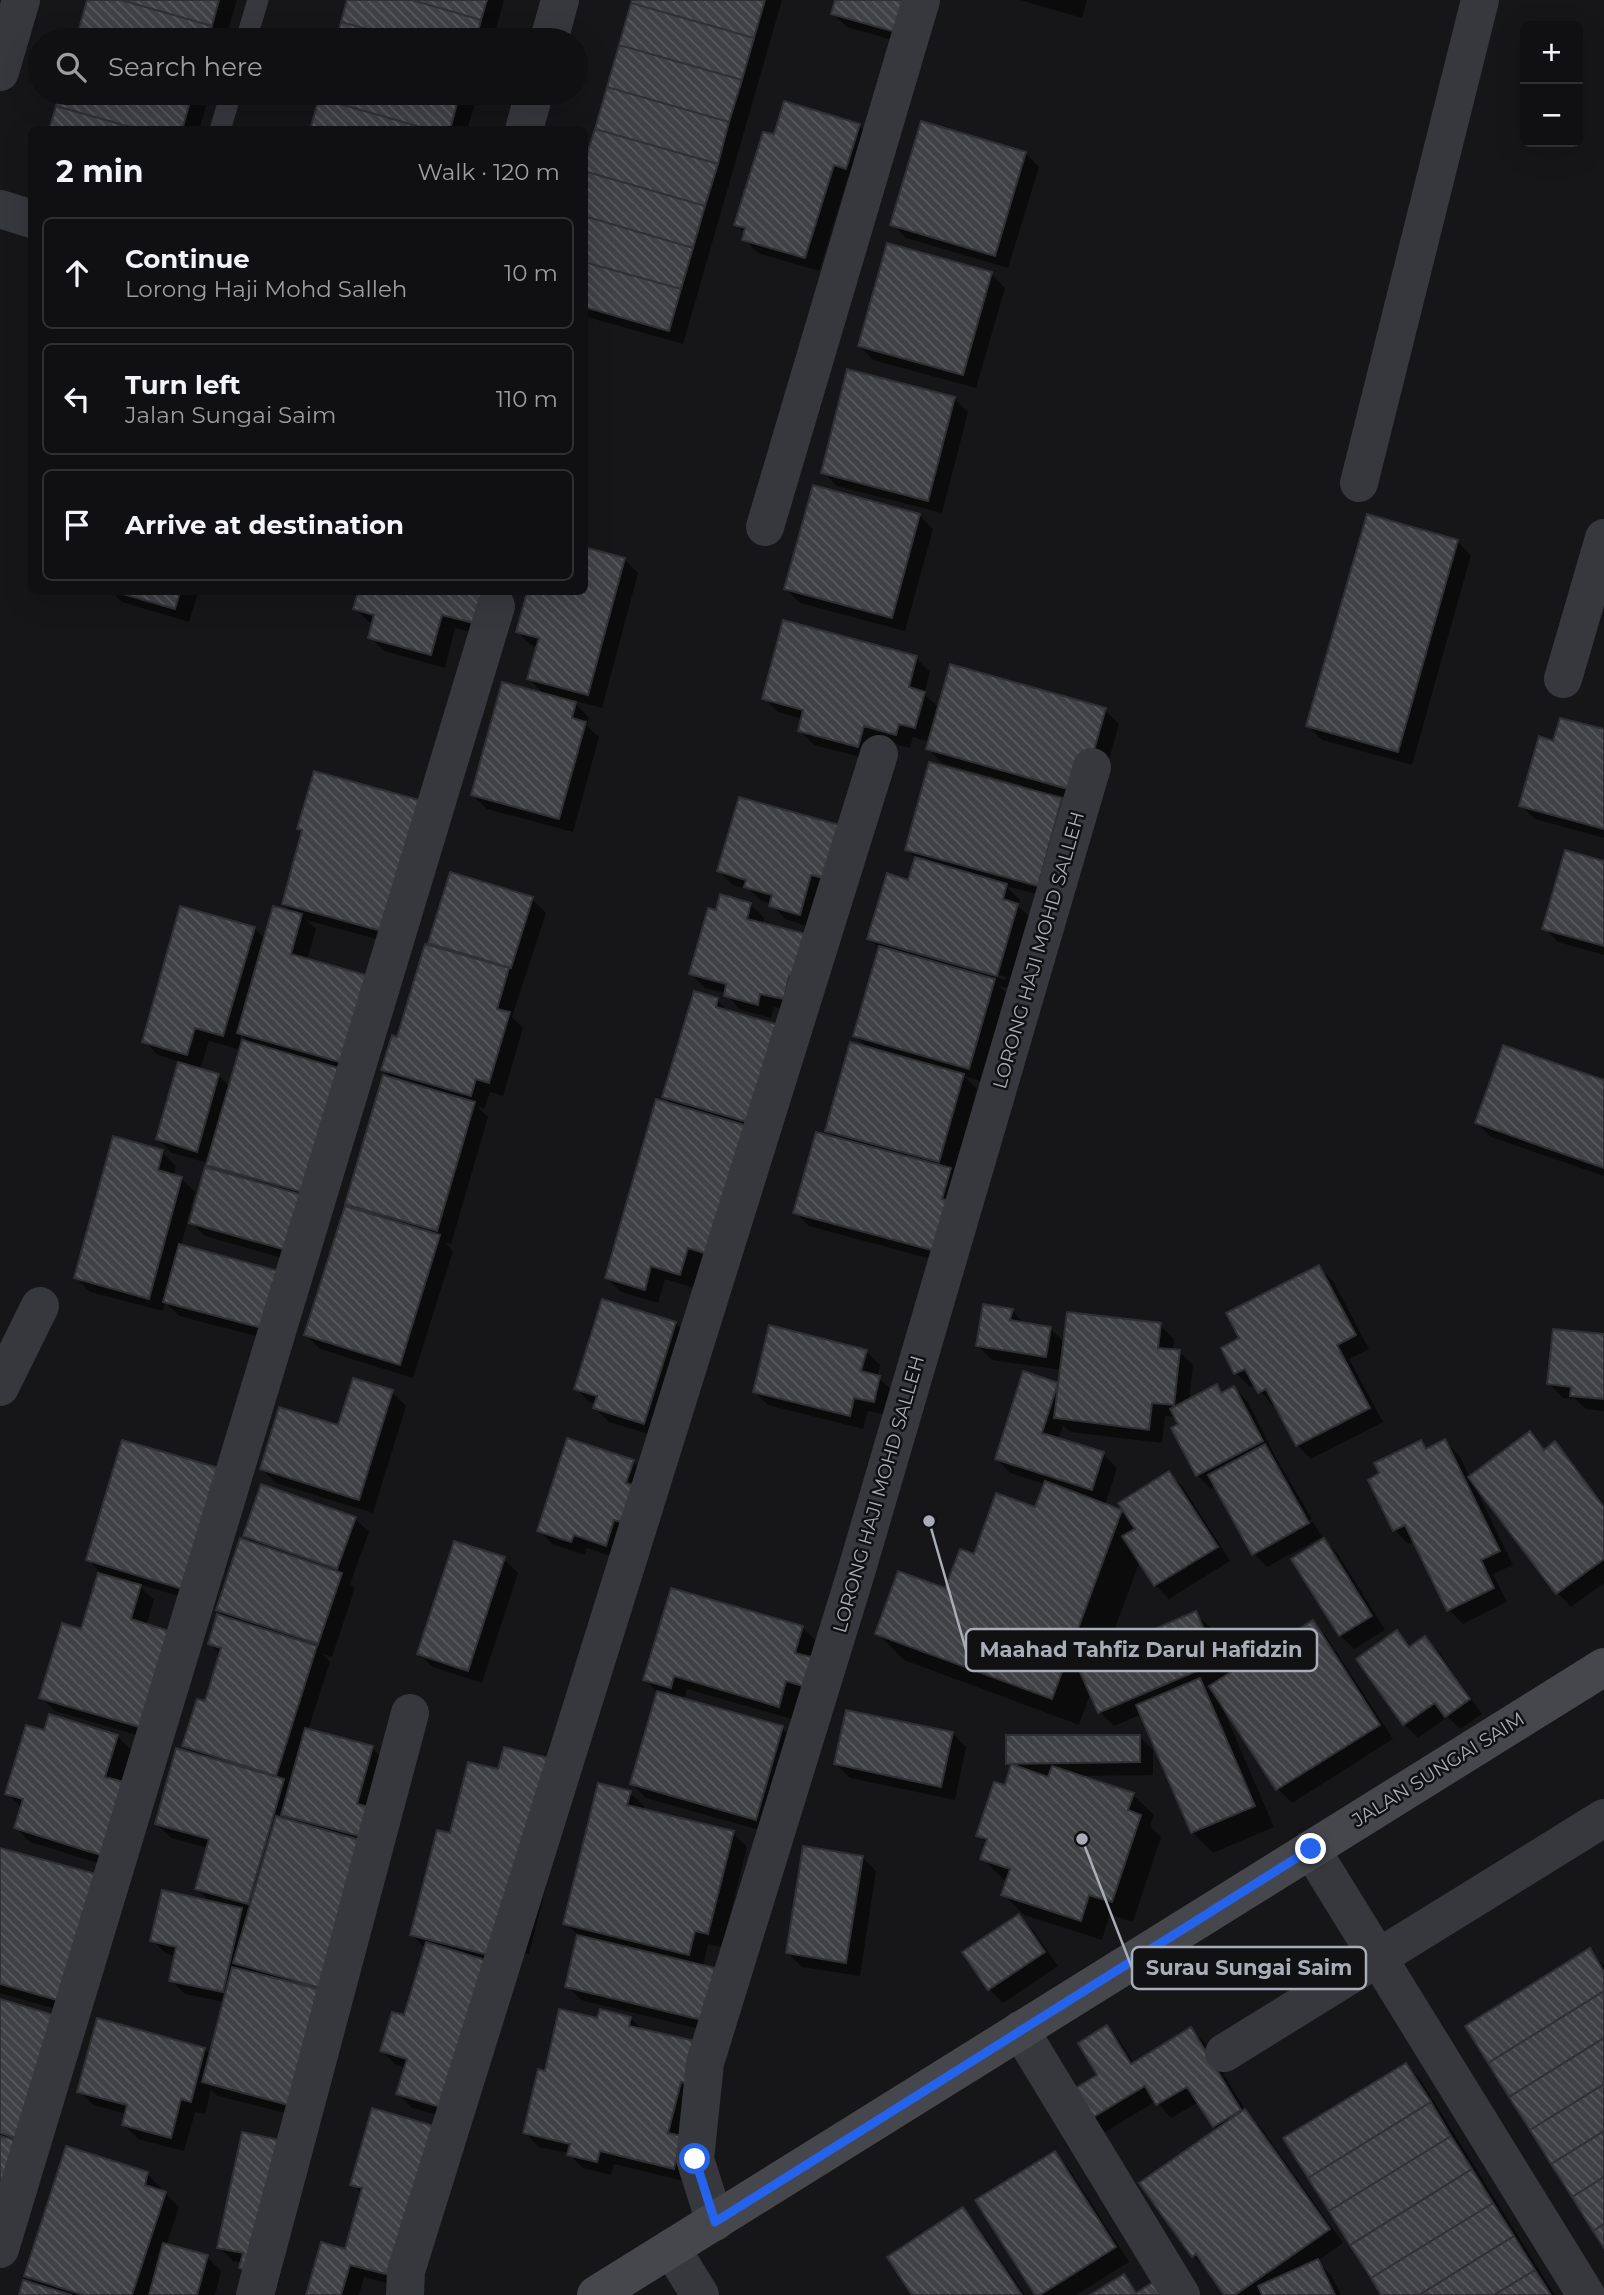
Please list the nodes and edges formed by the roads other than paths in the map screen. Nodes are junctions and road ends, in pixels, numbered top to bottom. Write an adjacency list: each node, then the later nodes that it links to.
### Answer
1 (21, 0): 8 (street)
2 (258, 0): 6 (lane)
3 (560, 0): 7 (street)
4 (921, 0): 16 (street)
5 (1480, 0): 15 (street)
6 (250, 28)
7 (552, 28)
8 (0, 72)
9 (227, 105): 11 (lane)
10 (531, 105): 12 (street)
11 (221, 126)
12 (525, 126)
13 (0, 209): 14 (street)
14 (28, 218)
15 (1359, 483)
16 (765, 527)
17 (1604, 538): 19 (street)
18 (496, 606): 33 (street)
19 (1563, 679)
20 (879, 754): 35 (street)
21 (1092, 767): 31 (street, LORONG HAJI MOHD SALLEH)
22 (40, 1306): 23 (street)
23 (0, 1388)
24 (1604, 1667): 27 (street, JALAN SUNGAI SAIM)
25 (410, 1713): 34 (street)
26 (1604, 1818): 28 (street)
27 (1311, 1849): 28 (street); 29 (street, JALAN SUNGAI SAIM)
28 (1378, 1958): 30 (street); 39 (street)
29 (1020, 2030): 31 (street, JALAN SUNGAI SAIM); 38 (street)
30 (1224, 2053)
31 (715, 2222): 32 (street, JALAN SUNGAI SAIM)
32 (671, 2248): 36 (street, JALAN SUNGAI SAIM); 37 (street)
33 (0, 2249)
34 (255, 2295)
35 (405, 2295)
36 (596, 2295)
37 (700, 2295)
38 (1181, 2295)
39 (1586, 2295)

